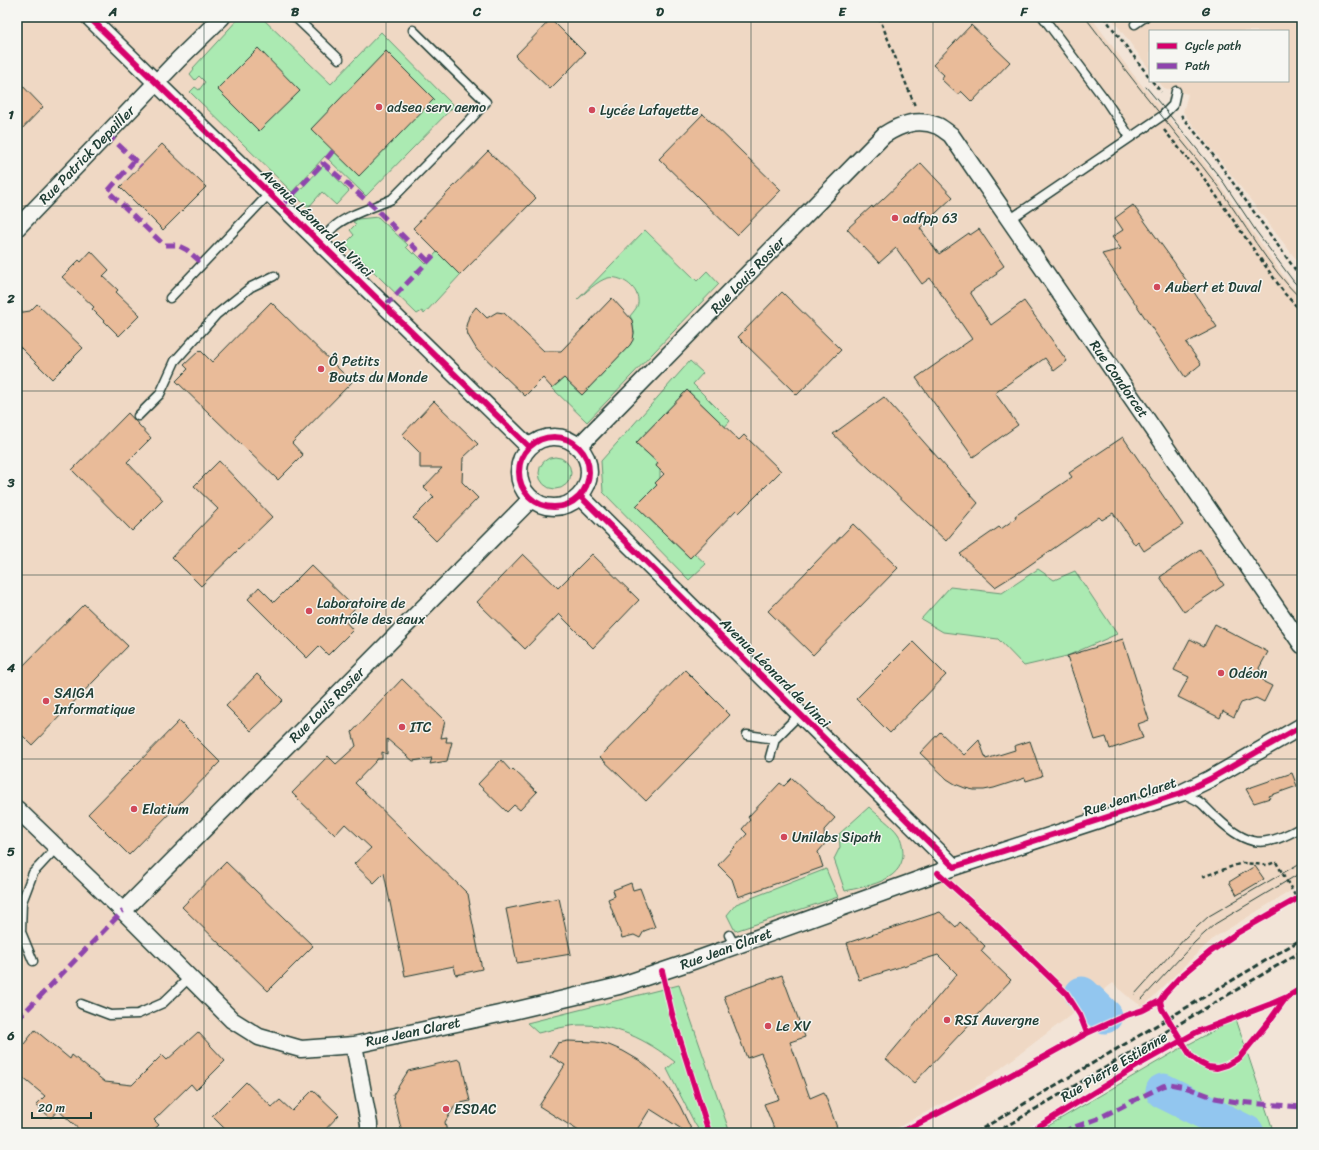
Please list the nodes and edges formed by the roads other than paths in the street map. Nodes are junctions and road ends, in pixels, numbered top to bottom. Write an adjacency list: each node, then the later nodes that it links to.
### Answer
1 (89, 17): 9 (street, Avenue Léonard de Vinci)
2 (222, 17): 9 (street, Rue Patrick Depailler)
3 (295, 17): 8 (lane)
4 (1043, 17): 12 (lane)
5 (1145, 17): 6 (lane)
6 (1135, 24)
7 (413, 30): 16 (lane)
8 (339, 59)
9 (156, 83): 13 (street, Avenue Léonard de Vinci); 15 (street, Rue Patrick Depailler)
10 (1176, 91): 12 (lane)
11 (924, 123): 14 (street, Rue Condorcet); 21 (street, Rue Louis Rosier)
12 (1130, 137): 14 (lane)
13 (270, 193): 16 (street, Avenue Léonard de Vinci); 18 (lane)
14 (1009, 220): 24 (street, Rue Condorcet)
15 (17, 228)
16 (320, 242): 20 (street, Avenue Léonard de Vinci)
17 (274, 276): 19 (lane)
18 (170, 298)
19 (138, 416)
20 (529, 447): 21 (street); 23 (street)
21 (578, 447): 22 (street)
22 (580, 496): 23 (street); 25 (street, Avenue Léonard de Vinci)
23 (531, 499): 35 (street, Rue Louis Rosier)
24 (1302, 645)
25 (800, 714): 28 (lane); 34 (street, Avenue Léonard de Vinci)
26 (1302, 726): 30 (street, Rue Jean Claret)
27 (747, 735): 28 (lane)
28 (775, 739): 29 (lane)
29 (770, 756)
30 (1181, 793): 32 (lane); 34 (street, Rue Jean Claret)
31 (17, 809): 33 (street)
32 (1302, 827)
33 (57, 847): 35 (street); 36 (lane)
34 (954, 867): 39 (street, Rue Jean Claret)
35 (123, 911): 37 (street, Rue Jean Claret)
36 (33, 961)
37 (189, 978): 38 (lane); 39 (street, Rue Jean Claret)
38 (81, 1004)
39 (354, 1045): 40 (street)
40 (370, 1133)

